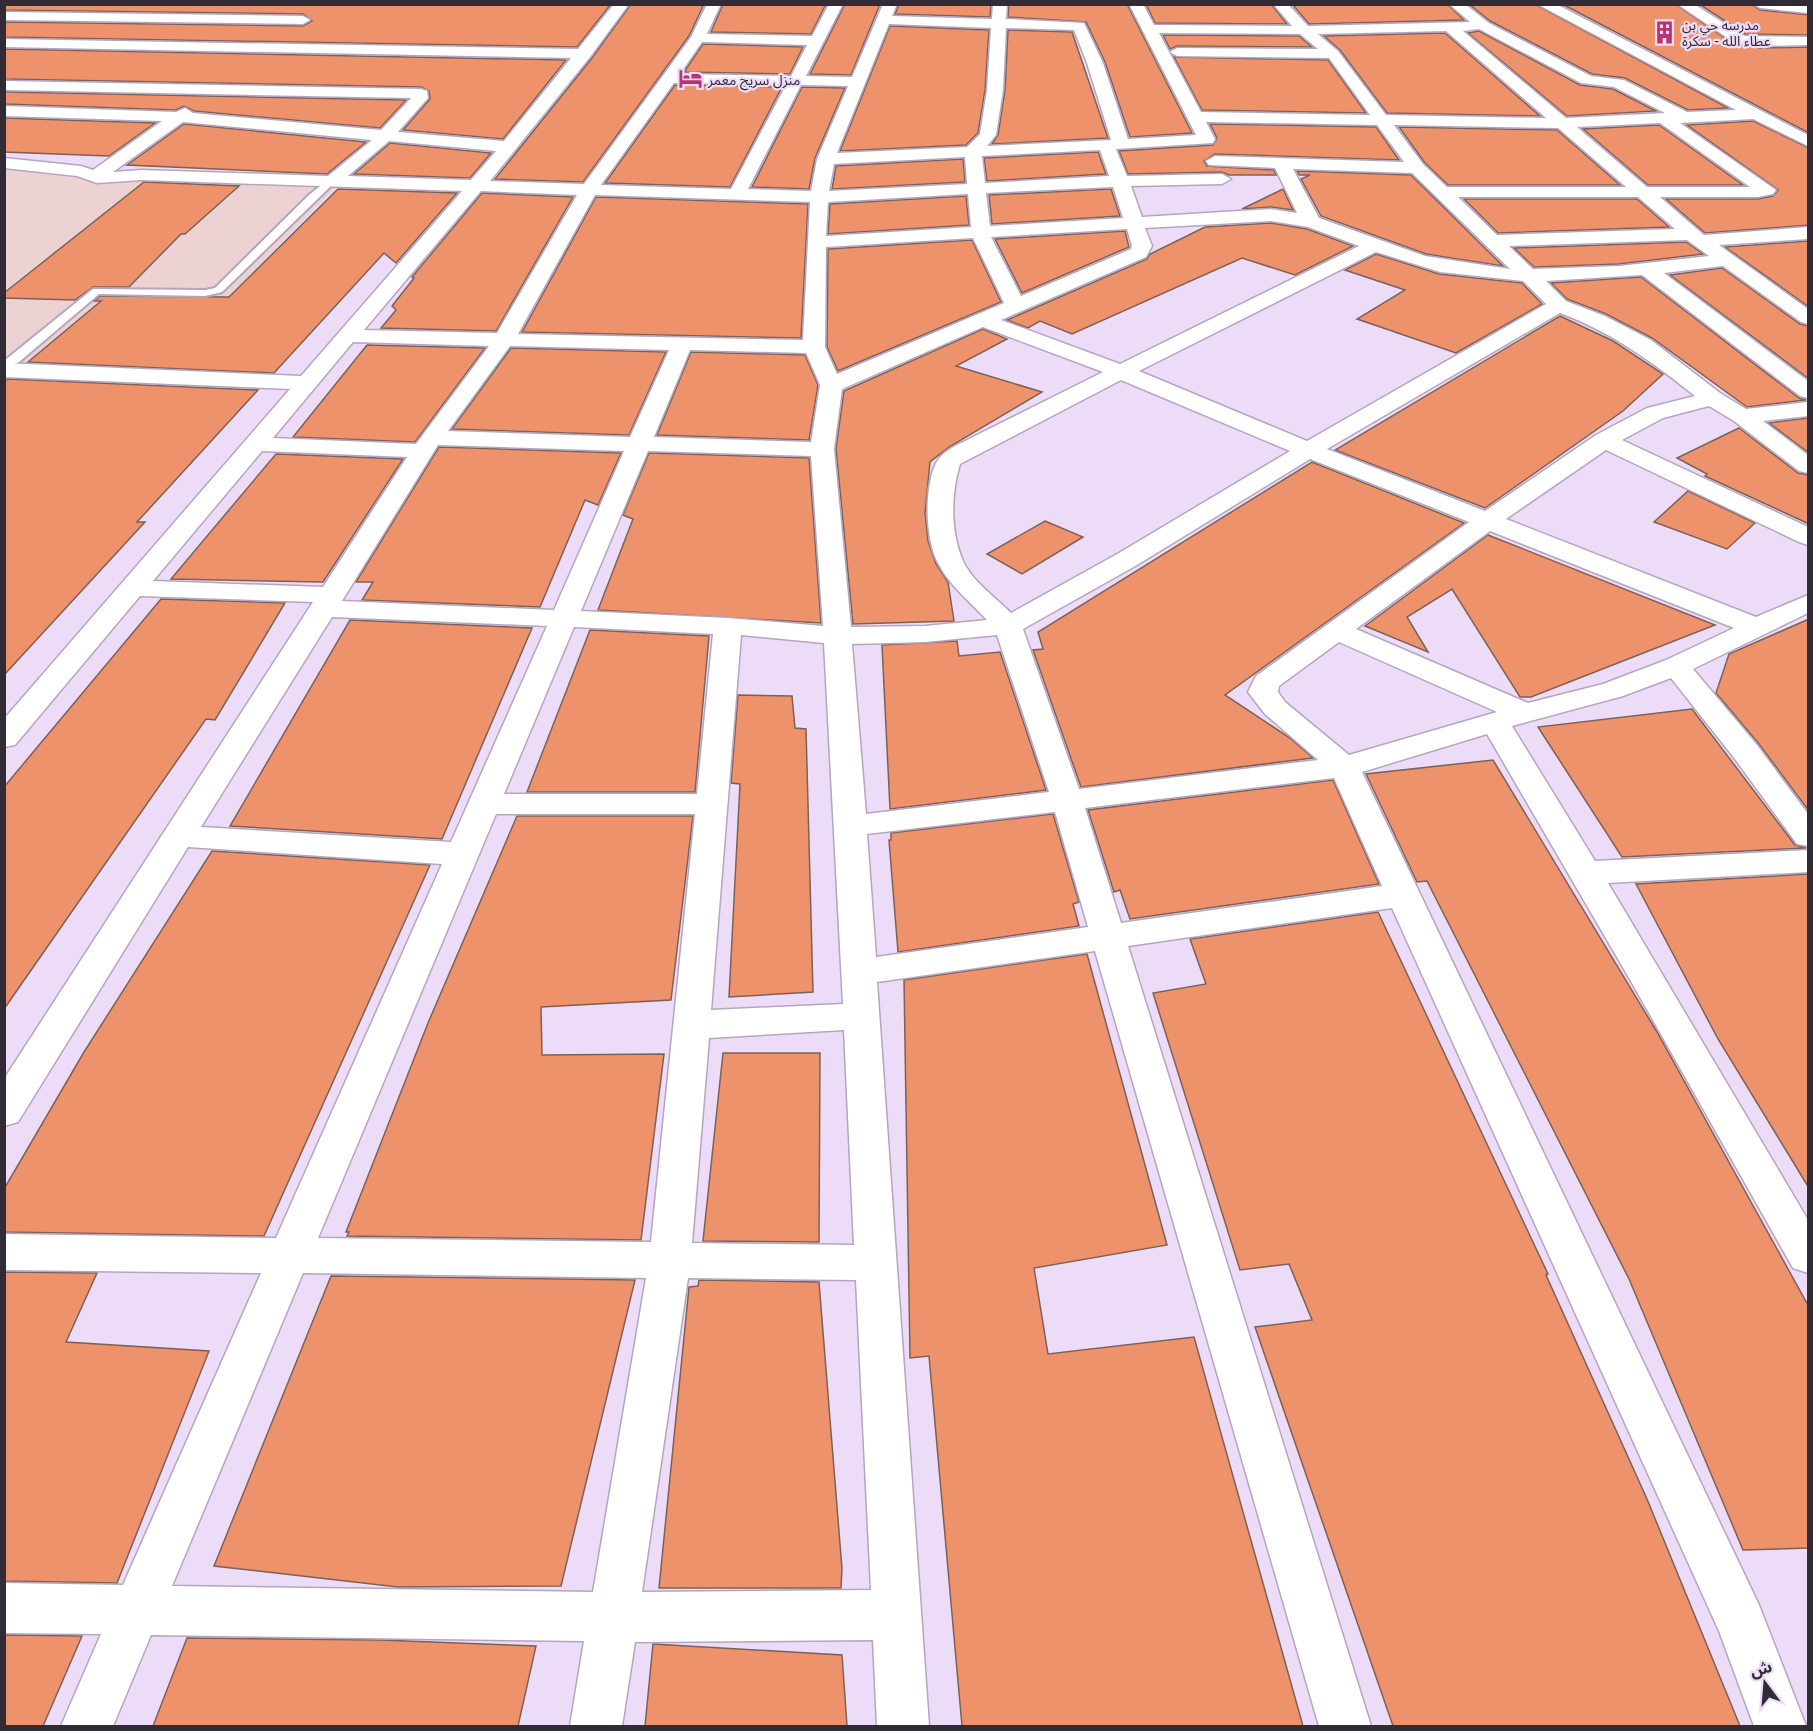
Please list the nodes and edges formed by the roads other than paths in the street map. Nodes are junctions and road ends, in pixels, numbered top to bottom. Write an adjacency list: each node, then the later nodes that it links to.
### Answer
1 (133, 4): 15 (street)
2 (622, 4): 30 (street)
3 (714, 4): 23 (street)
4 (836, 4): 24 (street)
5 (1000, 4): 17 (street)
6 (1136, 4): 21 (street)
7 (1280, 4): 22 (street)
8 (1456, 4): 19 (street)
9 (1544, 4): 38 (street)
10 (1684, 4): 25 (street)
11 (1760, 4): 12 (street)
12 (1809, 9)
13 (317, 10): 16 (street)
14 (4, 16): 15 (street)
15 (112, 18): 16 (street); 27 (street)
16 (303, 20): 28 (street)
17 (997, 22): 18 (street); 48 (street); 50 (street)
18 (886, 26): 34 (street)
19 (1484, 26): 20 (street); 41 (street)
20 (1451, 28): 22 (street); 44 (street)
21 (1149, 29): 22 (street); 29 (street)
22 (1304, 30): 31 (street)
23 (698, 38): 24 (street); 32 (street)
24 (817, 41): 33 (street)
25 (1809, 41)
26 (4, 43): 27 (street)
27 (72, 44): 28 (street); 35 (street)
28 (269, 47): 30 (street); 36 (street)
29 (1161, 52): 31 (street); 40 (street)
30 (585, 54): 49 (street)
31 (1333, 54): 43 (street)
32 (669, 78): 33 (street); 62 (street)
33 (798, 80): 34 (street); 65 (street)
34 (857, 82): 51 (street)
35 (6, 86): 36 (street)
36 (216, 89): 39 (street); 45 (street)
37 (4, 111): 39 (street)
38 (1759, 114): 41 (street); 47 (street)
39 (180, 117): 45 (street); 56 (street)
40 (1195, 117): 43 (street); 46 (street)
41 (1686, 118): 42 (street)
42 (1664, 120): 44 (street); 63 (street)
43 (1381, 121): 44 (street); 55 (street)
44 (1562, 123): 63 (street)
45 (385, 136): 49 (street); 59 (street)
46 (1207, 139): 48 (street); 52 (street)
47 (1809, 141)
48 (1114, 145): 50 (street); 58 (street)
49 (509, 147): 60 (street)
50 (973, 151): 51 (street); 61 (street)
51 (826, 159): 66 (street)
52 (1215, 161): 54 (street); 57 (street)
53 (4, 163): 56 (street)
54 (1282, 164): 55 (street); 68 (street)
55 (1417, 168): 64 (street)
56 (94, 177): 59 (street)
57 (1222, 178): 58 (street); 67 (street)
58 (1120, 181): 61 (street); 69 (street)
59 (331, 182): 60 (street); 87 (lane)
60 (474, 186): 62 (street); 83 (street)
61 (975, 188): 66 (street); 70 (street)
62 (589, 189): 65 (street); 84 (street)
63 (1642, 191): 64 (street); 72 (street)
64 (1441, 192): 73 (street)
65 (737, 194): 66 (street)
66 (819, 197): 74 (street)
67 (1244, 215): 68 (street); 69 (street)
68 (1310, 220): 75 (street)
69 (1136, 223): 70 (street); 80 (street)
70 (981, 233): 74 (street); 80 (street)
71 (1809, 233): 72 (street)
72 (1696, 238): 73 (street); 76 (street)
73 (1492, 241): 78 (street)
74 (816, 242): 86 (street)
75 (1372, 247): 78 (street); 89 (street)
76 (1727, 260): 77 (street); 81 (street)
77 (1646, 269): 78 (street); 92 (street)
78 (1529, 276): 79 (street)
79 (1559, 305): 93 (street); 101 (street)
80 (1016, 306): 82 (street)
81 (1809, 318)
82 (983, 320): 89 (street); 91 (street)
83 (349, 336): 84 (street); 90 (street)
84 (504, 340): 85 (street); 98 (street)
85 (682, 344): 86 (street); 99 (street)
86 (814, 347): 91 (street)
87 (4, 365)
88 (4, 370): 90 (street)
89 (1122, 373): 101 (street); 109 (street)
90 (304, 383): 97 (street)
91 (831, 385): 100 (street)
92 (1809, 391)
93 (1712, 398): 95 (street); 96 (street)
94 (1809, 409): 95 (street)
95 (1742, 416): 102 (street)
96 (1604, 440): 103 (street); 104 (street)
97 (253, 444): 98 (street); 105 (street)
98 (427, 444): 99 (street); 106 (street)
99 (639, 444): 100 (street); 108 (street)
100 (822, 449): 113 (street)
101 (1308, 450): 103 (street); 109 (street)
102 (1809, 466)
103 (1487, 521): 111 (street); 112 (street)
104 (1809, 537)
105 (131, 588): 106 (street); 115 (street)
106 (327, 601): 108 (street); 123 (street)
107 (1809, 603): 111 (street)
108 (564, 619): 110 (street); 120 (street)
109 (1008, 626): 113 (street); 119 (street)
110 (728, 627): 113 (street); 121 (street)
111 (1755, 627): 114 (street)
112 (1337, 631): 116 (street); 118 (street)
113 (839, 636): 122 (street)
114 (1676, 666): 116 (street); 124 (street)
115 (17, 707): 117 (street)
116 (1510, 718): 118 (street); 127 (street)
117 (4, 738)
118 (1344, 767): 119 (street); 128 (street)
119 (1067, 800): 122 (street); 129 (street)
120 (483, 804): 121 (street); 125 (street)
121 (712, 804): 132 (street)
122 (850, 826): 130 (street)
123 (179, 836): 125 (street); 133 (street)
124 (1809, 836)
125 (462, 855): 136 (street)
126 (1809, 861): 127 (street)
127 (1585, 873): 135 (street)
128 (1402, 895): 129 (street); 147 (street)
129 (1108, 935): 130 (street); 146 (street)
130 (859, 972): 131 (street)
131 (861, 1016): 132 (street); 138 (street)
132 (692, 1025): 137 (street)
133 (4, 1111)
134 (4, 1252): 136 (street)
135 (1809, 1256)
136 (288, 1257): 137 (street); 140 (street)
137 (670, 1261): 138 (street); 142 (street)
138 (876, 1263): 141 (street)
139 (4, 1608): 140 (street)
140 (137, 1611): 142 (street); 143 (street)
141 (897, 1615): 142 (street); 145 (street)
142 (614, 1617): 144 (street)
143 (87, 1726)
144 (596, 1726)
145 (903, 1726)
146 (1345, 1726)
147 (1780, 1726)

